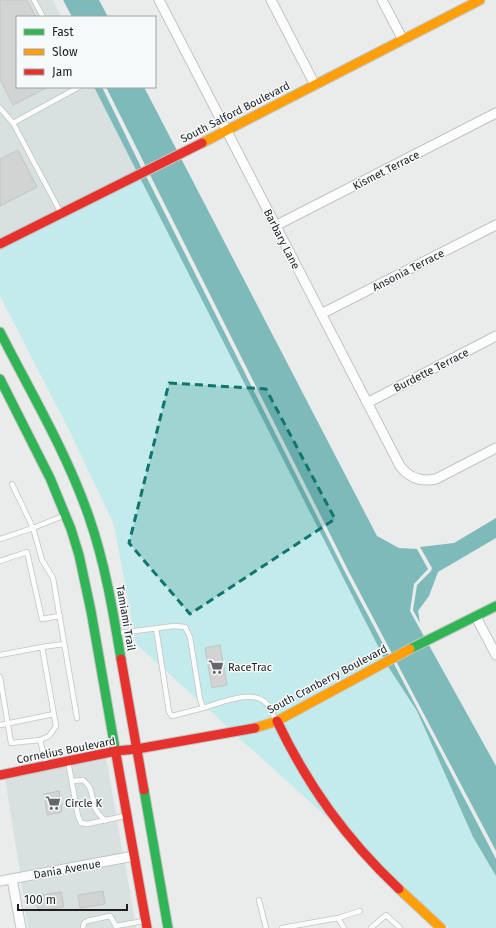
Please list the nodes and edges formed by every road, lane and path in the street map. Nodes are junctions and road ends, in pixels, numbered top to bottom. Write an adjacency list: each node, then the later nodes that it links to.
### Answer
1 (34, 0): 6 (lane)
2 (159, 0): 13 (street, Barbary Lane)
3 (271, 0): 8 (street)
4 (382, 0): 7 (street)
5 (480, 0): 7 (street, South Salford Boulevard)
6 (42, 16)
7 (403, 40): 8 (street, South Salford Boulevard)
8 (315, 85): 13 (street, South Salford Boulevard)
9 (77, 88): 12 (lane)
10 (0, 108): 12 (lane)
11 (496, 113): 16 (street, Kismet Terrace)
12 (13, 123): 14 (lane)
13 (226, 131): 14 (street, South Salford Boulevard); 16 (street, Barbary Lane)
14 (61, 213): 17 (street, South Salford Boulevard)
15 (496, 225): 18 (street, Ansonia Terrace)
16 (275, 226): 18 (street, Barbary Lane)
17 (0, 244)
18 (321, 314): 22 (street, Barbary Lane)
19 (0, 332): 33 (street, Tamiami Trail)
20 (496, 336): 22 (street, Burdette Terrace)
21 (0, 379): 25 (street)
22 (367, 403): 23 (street, Barbary Lane)
23 (496, 448)
24 (12, 484): 26 (lane)
25 (66, 515): 26 (lane); 47 (street)
26 (33, 528): 27 (lane); 30 (lane)
27 (0, 539)
28 (0, 561): 30 (lane)
29 (496, 606): 31 (street, South Cranberry Boulevard)
30 (60, 616): 34 (lane)
31 (476, 617): 37 (street); 42 (street, South Cranberry Boulevard)
32 (156, 628): 33 (lane); 39 (lane); 39 (lane)
33 (117, 633): 46 (street, Tamiami Trail)
34 (64, 644): 35 (lane); 41 (lane)
35 (42, 647): 36 (lane); 40 (lane)
36 (0, 655)
37 (496, 655)
38 (0, 677): 43 (lane)
39 (203, 708): 42 (lane)
40 (54, 714): 43 (lane); 45 (lane)
41 (77, 718)
42 (277, 722): 46 (street, South Cranberry Boulevard); 70 (street)
43 (8, 723): 44 (lane); 45 (lane)
44 (0, 725)
45 (40, 740): 49 (lane)
46 (137, 749): 47 (street, Cornelius Boulevard); 64 (street, Tamiami Trail)
47 (116, 751): 48 (street, Cornelius Boulevard); 52 (street)
48 (68, 761): 49 (street, Cornelius Boulevard); 51 (lane)
49 (46, 766): 50 (street, Cornelius Boulevard)
50 (0, 775)
51 (72, 781): 53 (lane); 53 (lane)
52 (127, 816): 53 (lane); 54 (street)
53 (105, 820)
54 (134, 856): 55 (street, Dania Avenue); 60 (street)
55 (12, 879): 56 (street, Dania Avenue); 62 (street)
56 (0, 881)
57 (259, 900): 65 (lane)
58 (360, 911): 59 (lane)
59 (338, 918): 66 (lane); 67 (lane)
60 (146, 925): 61 (lane)
61 (116, 927): 63 (lane)
62 (21, 928)
63 (83, 928)
64 (168, 928)
65 (266, 928)
66 (282, 928)
67 (344, 928)
68 (371, 928): 69 (lane)
69 (400, 928)
70 (441, 928)

